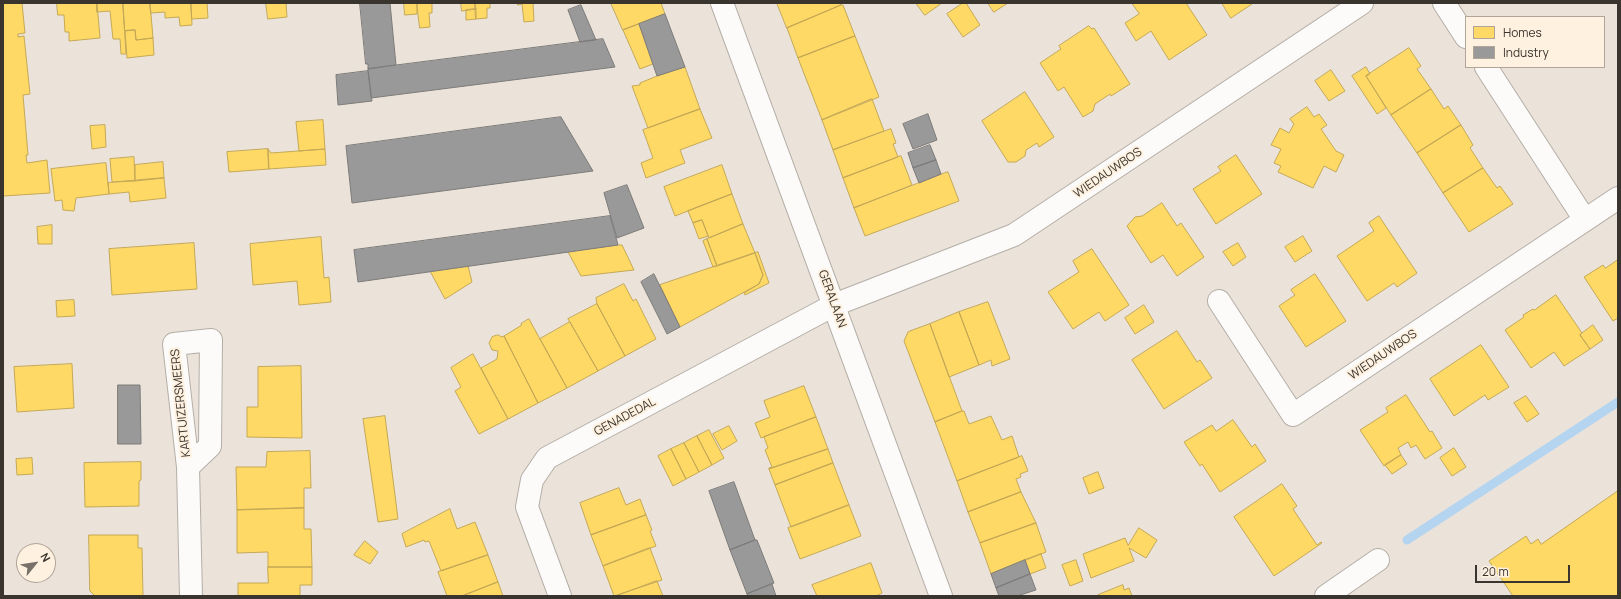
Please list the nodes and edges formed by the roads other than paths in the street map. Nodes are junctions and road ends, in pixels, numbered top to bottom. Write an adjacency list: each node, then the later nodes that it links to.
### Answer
1 (722, 3): 9 (street, GERALAAN)
2 (1362, 3): 9 (street, WIEDAUWBOS)
3 (1444, 3): 4 (street)
4 (1465, 35)
5 (1487, 68): 7 (street)
6 (1618, 198): 7 (street, WIEDAUWBOS)
7 (1585, 220): 8 (street, WIEDAUWBOS)
8 (1219, 302)
9 (834, 305): 13 (street, GENADEDAL); 14 (street, GERALAAN)
10 (188, 467): 10 (street, KARTUIZERSMEERS); 12 (street, KARTUIZERSMEERS)
11 (1378, 560): 15 (street)
12 (191, 596)
13 (560, 596)
14 (941, 596)
15 (1326, 596)

